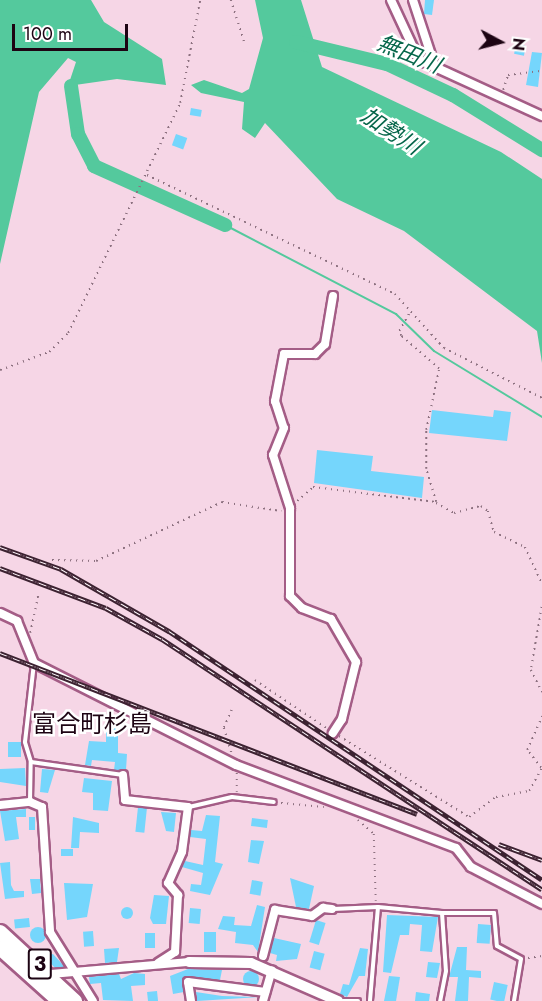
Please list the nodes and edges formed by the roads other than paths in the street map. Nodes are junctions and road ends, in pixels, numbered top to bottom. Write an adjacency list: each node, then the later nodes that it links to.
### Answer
1 (391, 0): 3 (street)
2 (413, 0): 3 (street)
3 (435, 67): 4 (street)
4 (542, 116)
5 (333, 296): 8 (street)
6 (0, 613): 7 (street)
7 (34, 663): 9 (lane); 15 (street)
8 (333, 733)
9 (31, 762): 10 (lane); 11 (lane)
10 (123, 775): 14 (street)
11 (30, 802): 13 (street); 24 (street)
12 (274, 802): 14 (lane)
13 (0, 805)
14 (188, 807): 23 (street)
15 (542, 904)
16 (378, 907): 17 (lane); 18 (lane); 36 (lane)
17 (332, 909): 21 (street)
18 (442, 914): 37 (lane); 38 (lane)
19 (0, 932): 26 (highway, 3)
20 (0, 948): 28 (highway, 3)
21 (263, 956)
22 (189, 962): 23 (street); 25 (street)
23 (158, 963): 24 (street)
24 (76, 970): 26 (street); 30 (street)
25 (272, 970): 27 (street); 33 (street)
26 (51, 974): 29 (highway, 3)
27 (265, 992): 31 (street); 32 (street)
28 (59, 1001)
29 (75, 1001)
30 (93, 1001)
31 (190, 1001)
32 (263, 1001)
33 (338, 1001)
34 (344, 1001): 35 (lane)
35 (358, 1001)
36 (369, 1001)
37 (440, 1001)
38 (514, 1001)

